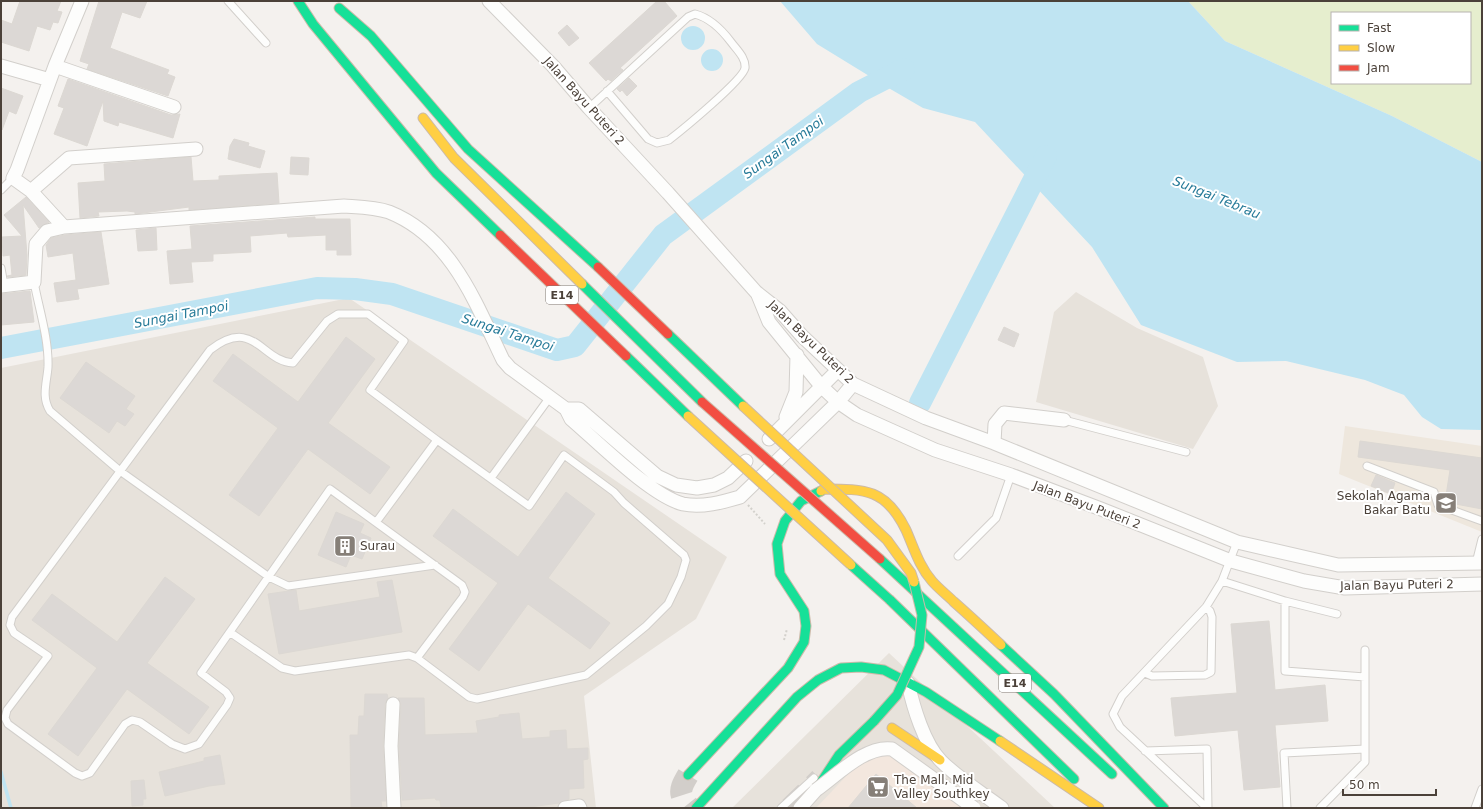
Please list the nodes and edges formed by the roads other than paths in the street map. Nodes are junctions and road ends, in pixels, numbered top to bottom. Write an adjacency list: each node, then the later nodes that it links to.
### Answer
1 (82, 1): 9 (street)
2 (228, 1): 6 (lane)
3 (298, 1): 79 (highway, E14, bridge)
4 (489, 1): 14 (street, Jalan Bayu Puteri 2)
5 (337, 4): 7 (highway); 64 (highway, bridge)
6 (266, 43)
7 (382, 64)
8 (1, 66): 10 (street)
9 (55, 66): 10 (street); 12 (street)
10 (50, 80): 16 (street)
11 (607, 91): 11 (lane); 14 (lane)
12 (174, 107)
13 (416, 108): 67 (highway, E14, bridge)
14 (589, 108): 23 (street, Jalan Bayu Puteri 2)
15 (196, 150): 18 (street)
16 (12, 178): 17 (lane); 18 (street)
17 (1, 190)
18 (31, 191): 19 (street)
19 (64, 226): 21 (street); 28 (street)
20 (1, 268): 22 (lane)
21 (34, 282): 22 (street); 37 (lane)
22 (2, 286)
23 (756, 292): 24 (street, Jalan Bayu Puteri 2); 25 (street, Jalan Bayu Puteri 2)
24 (797, 355): 27 (street, Jalan Bayu Puteri 2); 32 (street)
25 (838, 370): 26 (street, Jalan Bayu Puteri 2); 27 (street)
26 (853, 384): 29 (street); 34 (street, Jalan Bayu Puteri 2)
27 (821, 386): 29 (street, Jalan Bayu Puteri 2); 32 (street)
28 (550, 397): 30 (street); 39 (lane)
29 (838, 402): 30 (street); 38 (street, Jalan Bayu Puteri 2)
30 (566, 409): 32 (street)
31 (1064, 420): 34 (street); 35 (lane)
32 (781, 427)
33 (438, 440): 37 (lane); 39 (lane); 40 (lane)
34 (994, 443): 43 (street, Jalan Bayu Puteri 2)
35 (1186, 452)
36 (1367, 466): 41 (lane)
37 (120, 471): 48 (lane); 54 (lane)
38 (1011, 475): 44 (lane); 45 (street, Jalan Bayu Puteri 2)
39 (491, 478): 56 (lane)
40 (377, 521): 47 (lane); 48 (lane)
41 (1482, 521)
42 (1482, 538): 46 (lane)
43 (1237, 542): 45 (lane); 46 (street, Jalan Bayu Puteri 2)
44 (958, 556)
45 (1231, 561): 49 (lane); 50 (street, Jalan Bayu Puteri 2)
46 (1479, 563)
47 (435, 564): 48 (lane); 56 (lane)
48 (268, 577): 54 (lane)
49 (1222, 582): 51 (lane); 52 (lane)
50 (1482, 584)
51 (1285, 601): 53 (lane); 58 (lane)
52 (1206, 607): 57 (lane); 57 (lane)
53 (1337, 614)
54 (230, 633): 56 (lane)
55 (1364, 650): 58 (lane)
56 (417, 658)
57 (1145, 672): 63 (lane)
58 (1365, 677): 62 (lane)
59 (908, 683): 65 (street); 73 (highway); 78 (highway)
60 (393, 704): 70 (street)
61 (892, 728): 65 (highway)
62 (1365, 749): 82 (lane); 83 (lane)
63 (1145, 751): 81 (lane); 81 (lane)
64 (839, 755): 69 (highway); 74 (lane)
65 (940, 760): 77 (street)
66 (688, 774): 80 (highway)
67 (1120, 781)
68 (1482, 789): 84 (lane)
69 (816, 790): 75 (street); 76 (street, bridge)
70 (394, 808)
71 (565, 808): 72 (street)
72 (580, 808)
73 (696, 808)
74 (781, 808)
75 (800, 808)
76 (974, 808)
77 (1002, 808)
78 (1099, 808)
79 (1103, 808)
80 (1164, 808)
81 (1208, 808)
82 (1287, 808)
83 (1320, 808)
84 (1475, 808)

